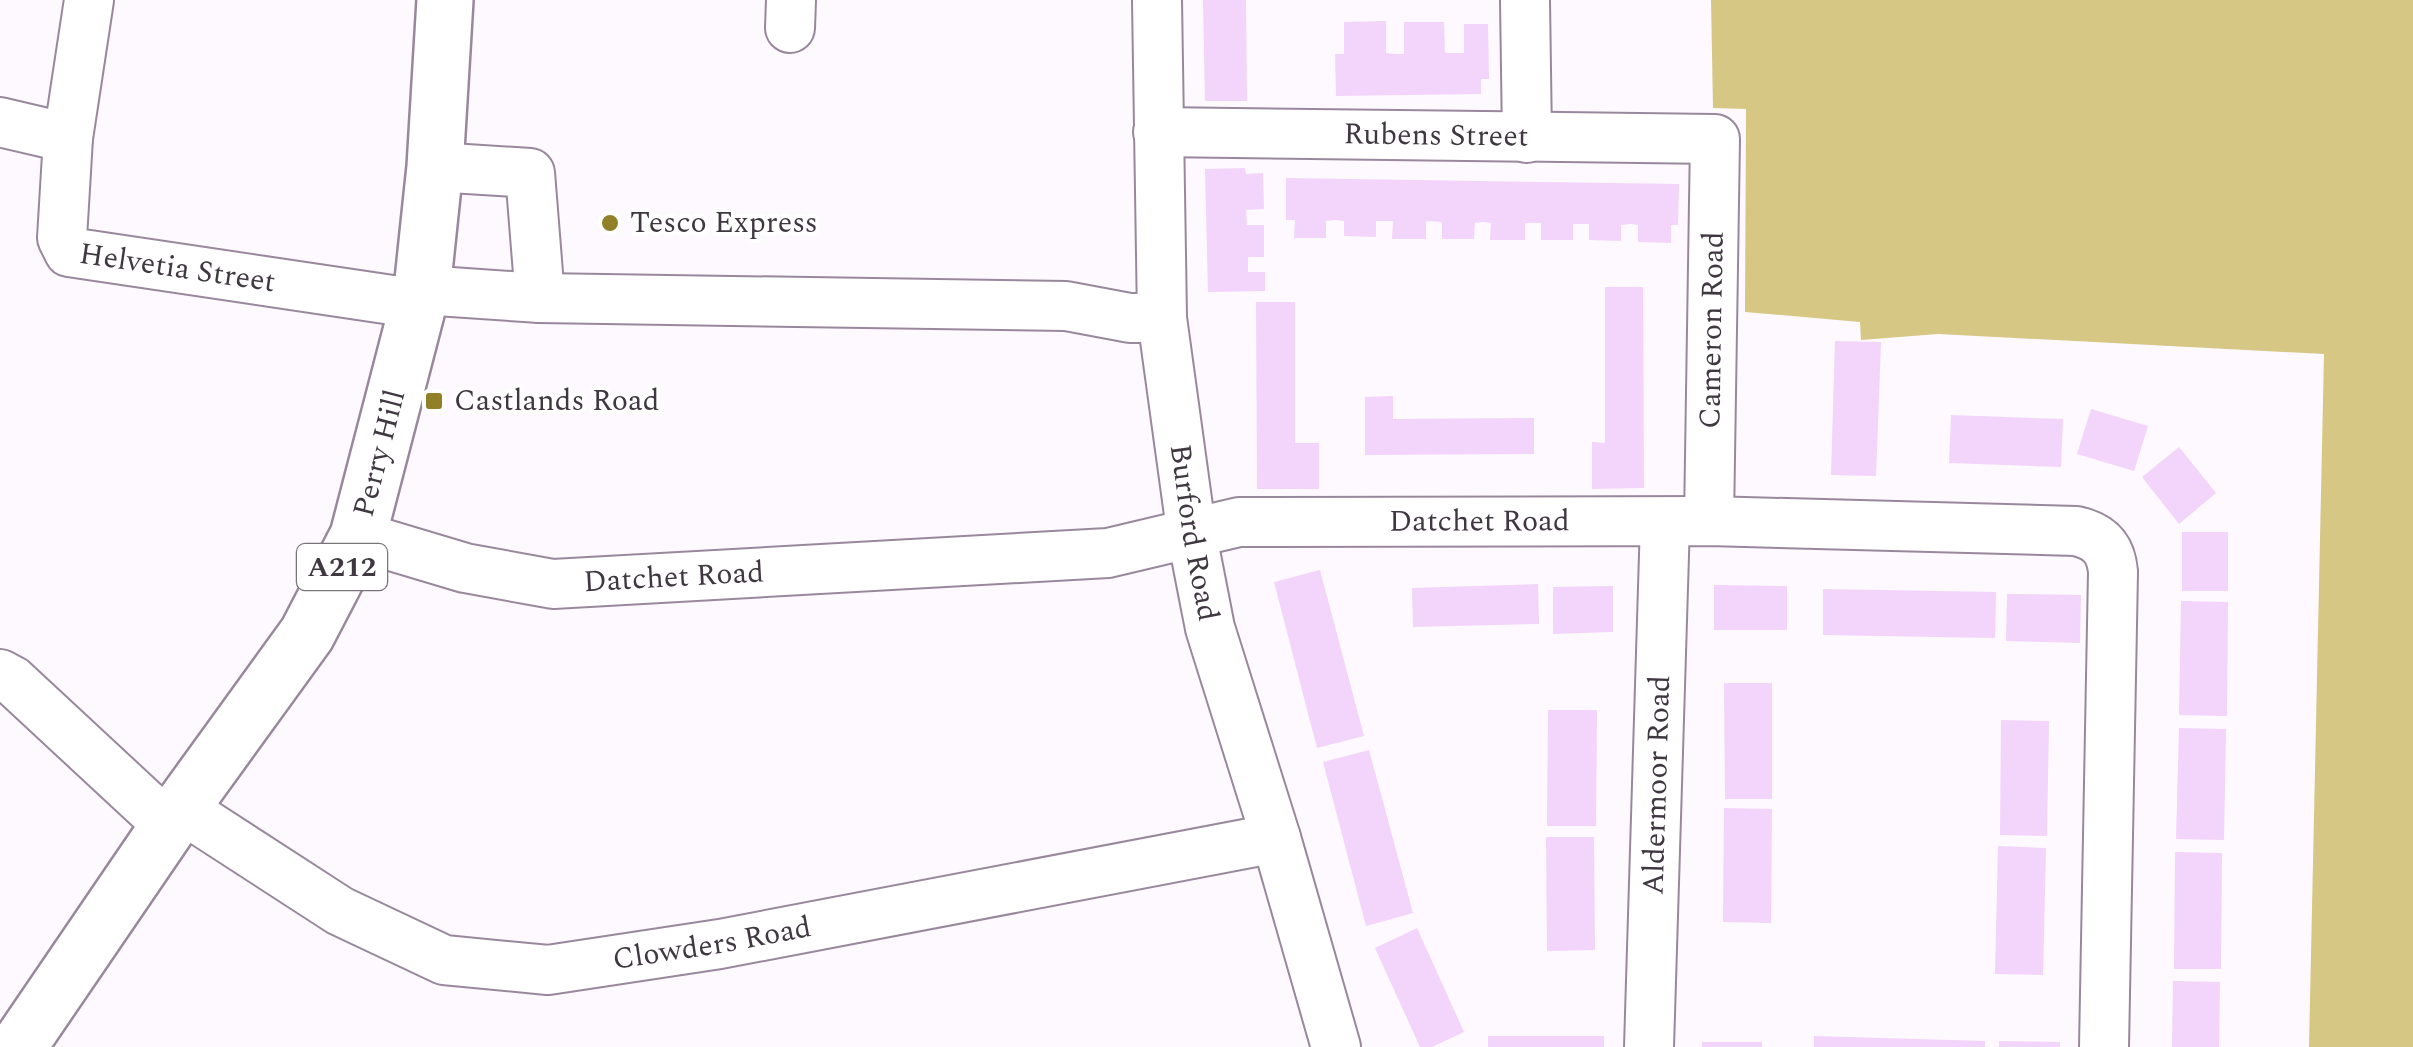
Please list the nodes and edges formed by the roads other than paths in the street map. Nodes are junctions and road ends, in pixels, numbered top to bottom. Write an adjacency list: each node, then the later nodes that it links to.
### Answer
1 (89, 0): 7 (street, Helvetia Street)
2 (445, 0): 10 (main road, Perry Hill / A212)
3 (1158, 0): 6 (street, Burford Road)
4 (1525, 0): 8 (street)
5 (0, 122): 7 (street)
6 (1158, 132): 8 (street, Rubens Street); 13 (street, Burford Road)
7 (68, 138): 11 (street, Helvetia Street)
8 (1527, 138): 9 (street, Rubens Street)
9 (1715, 139): 14 (street, Cameron Road)
10 (434, 167): 11 (main road, Perry Hill / A212); 12 (street)
11 (420, 297): 12 (street); 15 (main road, Perry Hill / A212)
12 (540, 298): 13 (street)
13 (1162, 318): 16 (street, Burford Road)
14 (1687, 521): 16 (street, Datchet Road); 22 (street, Aldermoor Road); 23 (street, Datchet Road)
15 (358, 536): 16 (street, Datchet Road); 18 (main road, Perry Hill / A212)
16 (1192, 536): 19 (street, Burford Road)
17 (4, 681): 18 (street, Clowders Road)
18 (175, 817): 19 (street, Clowders Road); 20 (main road, Perry Hill / A212)
19 (1276, 838): 21 (street, Burford Road)
20 (18, 1047)
21 (1336, 1047)
22 (1649, 1047)
23 (2104, 1047)

